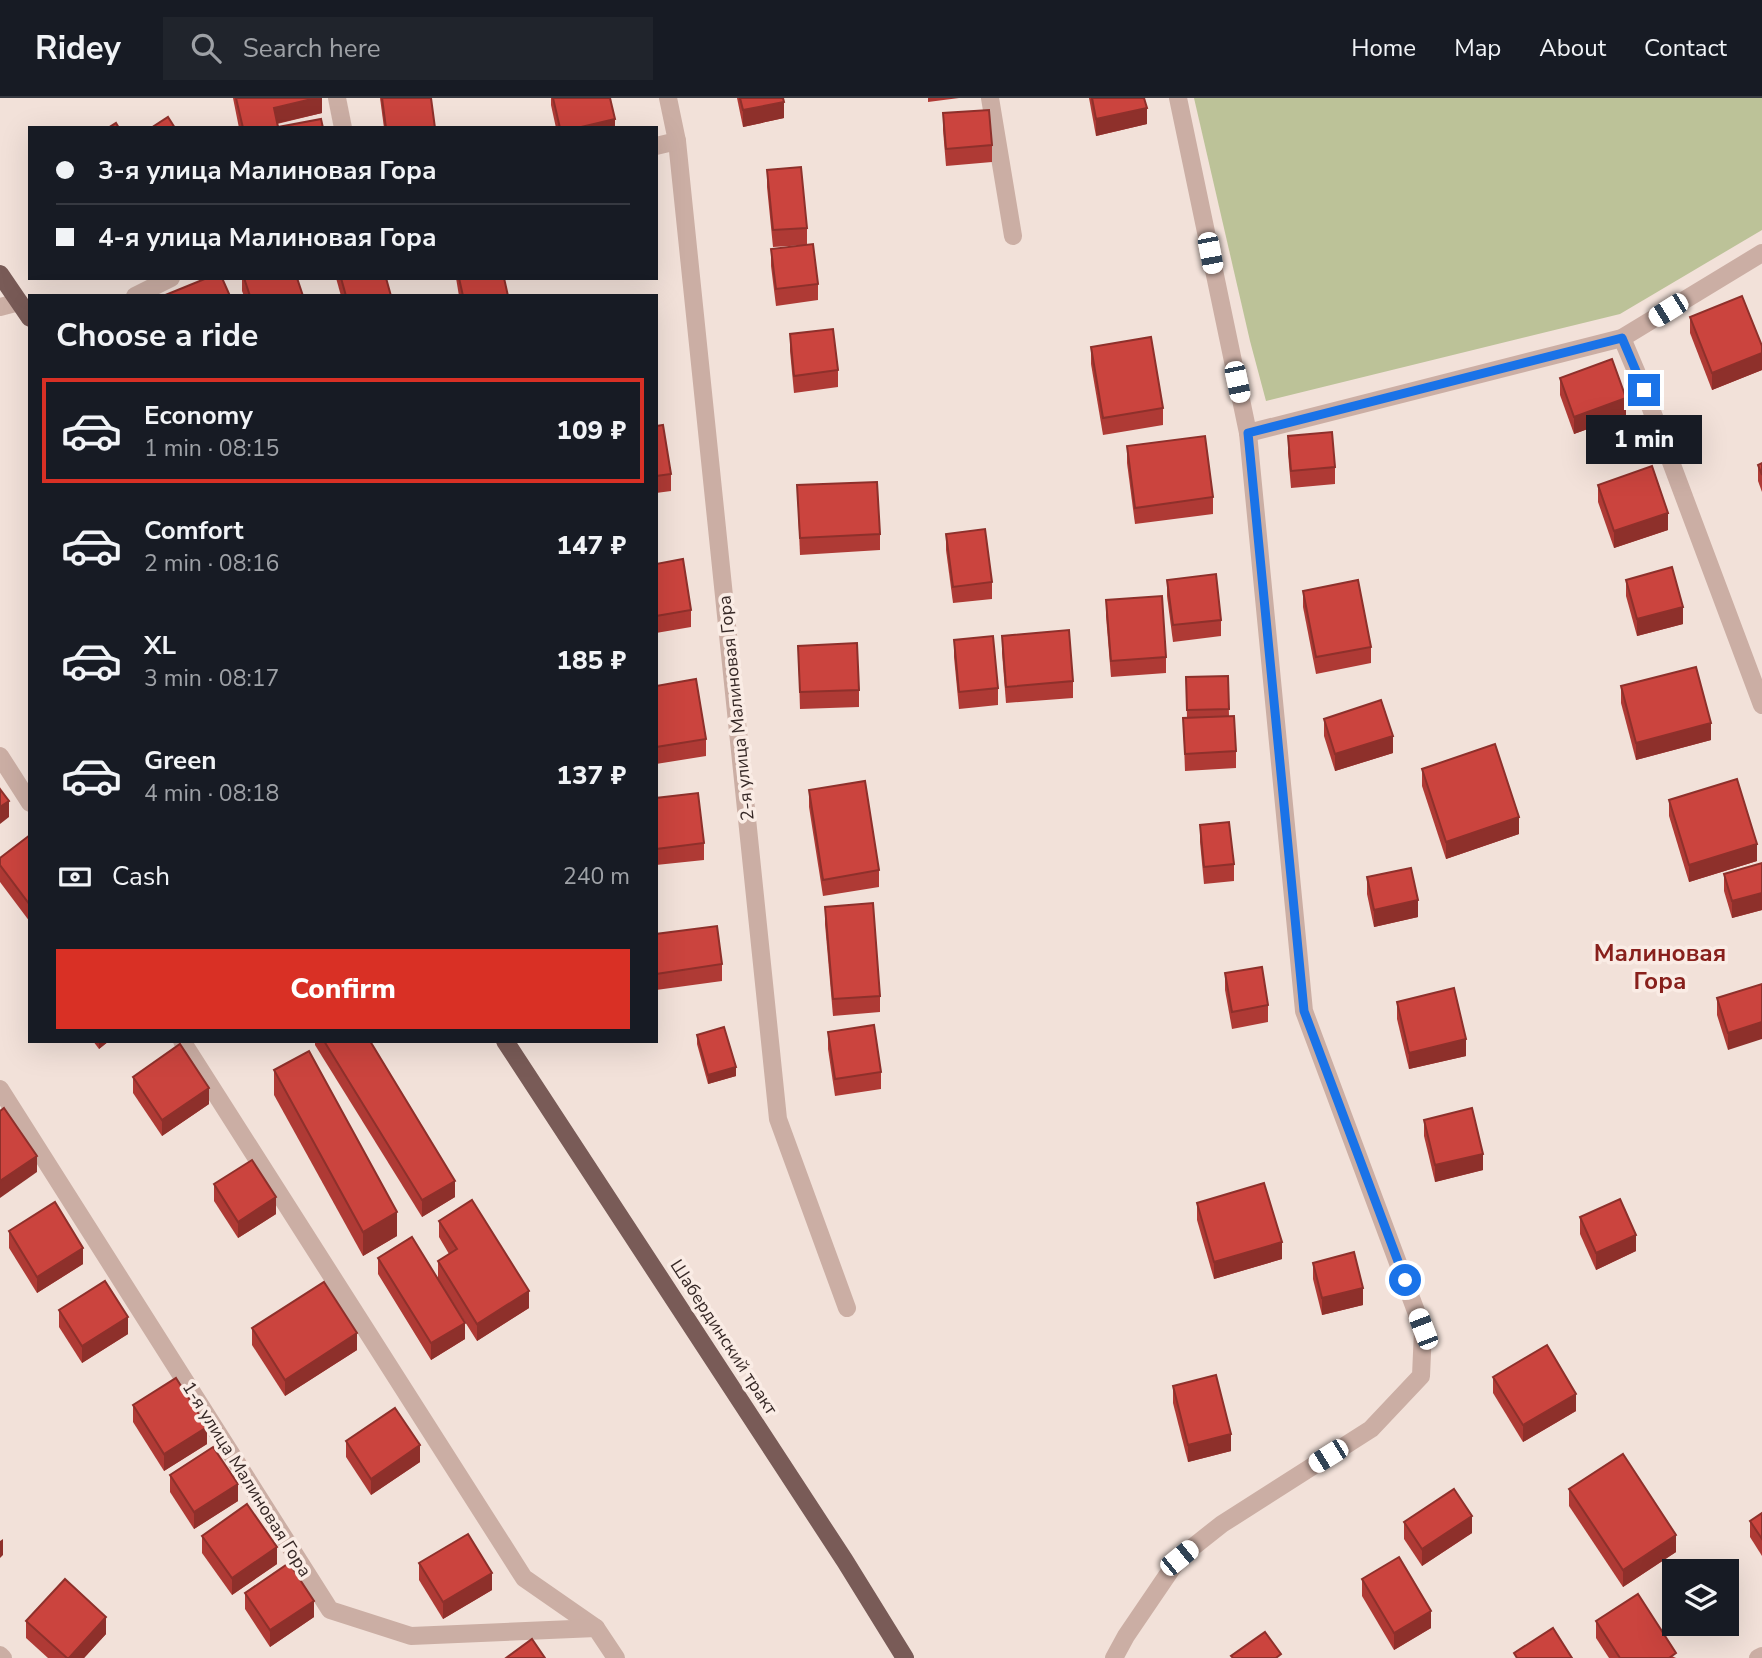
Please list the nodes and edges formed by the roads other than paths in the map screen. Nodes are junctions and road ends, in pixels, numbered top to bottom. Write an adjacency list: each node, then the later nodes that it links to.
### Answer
1 (337, 98): 5 (street)
2 (668, 98): 6 (street, 2-я улица Малиновая Гора)
3 (990, 98): 8 (street)
4 (1178, 98): 17 (street)
5 (343, 126)
6 (677, 141): 7 (street); 24 (street, 2-я улица Малиновая Гора)
7 (658, 146)
8 (1013, 236)
9 (1762, 253): 16 (street)
10 (0, 274): 13 (main road)
11 (167, 280): 12 (street)
12 (139, 294)
13 (19, 302): 14 (street); 15 (main road)
14 (0, 307)
15 (28, 315)
16 (1622, 338): 17 (street); 18 (street)
17 (1248, 433): 28 (street)
18 (1762, 705)
19 (0, 756): 20 (street)
20 (28, 800)
21 (183, 1043): 25 (street)
22 (506, 1043): 27 (main road, Шабердинский тракт)
23 (0, 1089): 25 (street, 1-я улица Малиновая Гора)
24 (847, 1308)
25 (596, 1628): 26 (street)
26 (616, 1658)
27 (905, 1658)
28 (1114, 1658)

